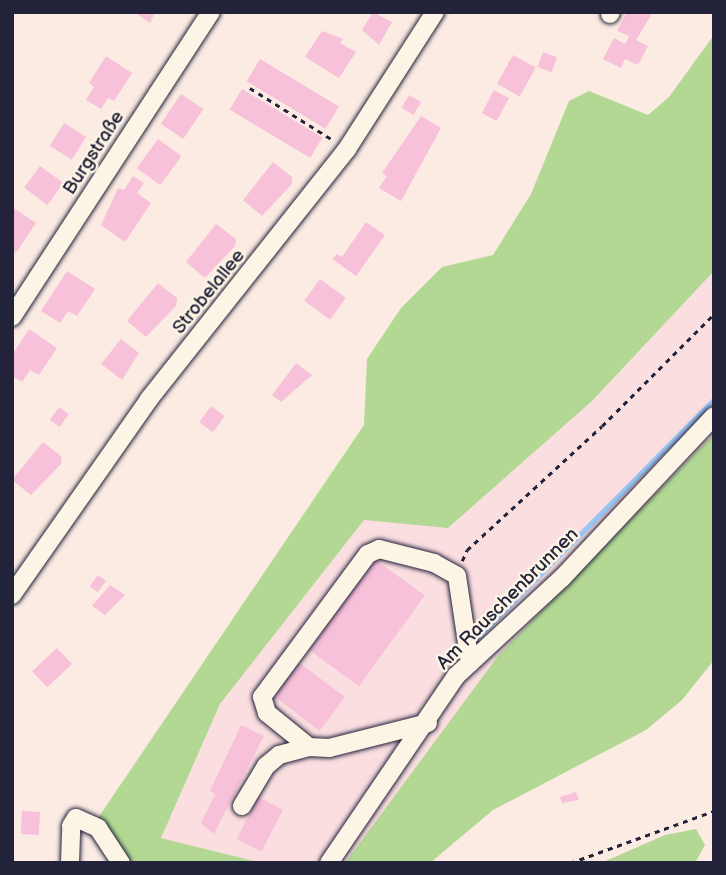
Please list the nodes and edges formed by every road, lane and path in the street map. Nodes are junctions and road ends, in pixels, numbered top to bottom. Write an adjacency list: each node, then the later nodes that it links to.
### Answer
1 (211, 12): 6 (street, Burgstraße)
2 (435, 12): 9 (street, Strobelallee)
3 (250, 88): 4 (path)
4 (326, 135)
5 (714, 314): 8 (path)
6 (12, 317)
7 (714, 416): 10 (street, Am Rauschenbrunnen)
8 (457, 576): 10 (street); 12 (street)
9 (12, 595)
10 (470, 663): 11 (street, Am Rauschenbrunnen)
11 (428, 723): 12 (street); 17 (street, Am Rauschenbrunnen)
12 (309, 747): 13 (street)
13 (242, 806)
14 (714, 811): 18 (path)
15 (70, 863): 16 (street)
16 (121, 863)
17 (329, 863)
18 (570, 863)

